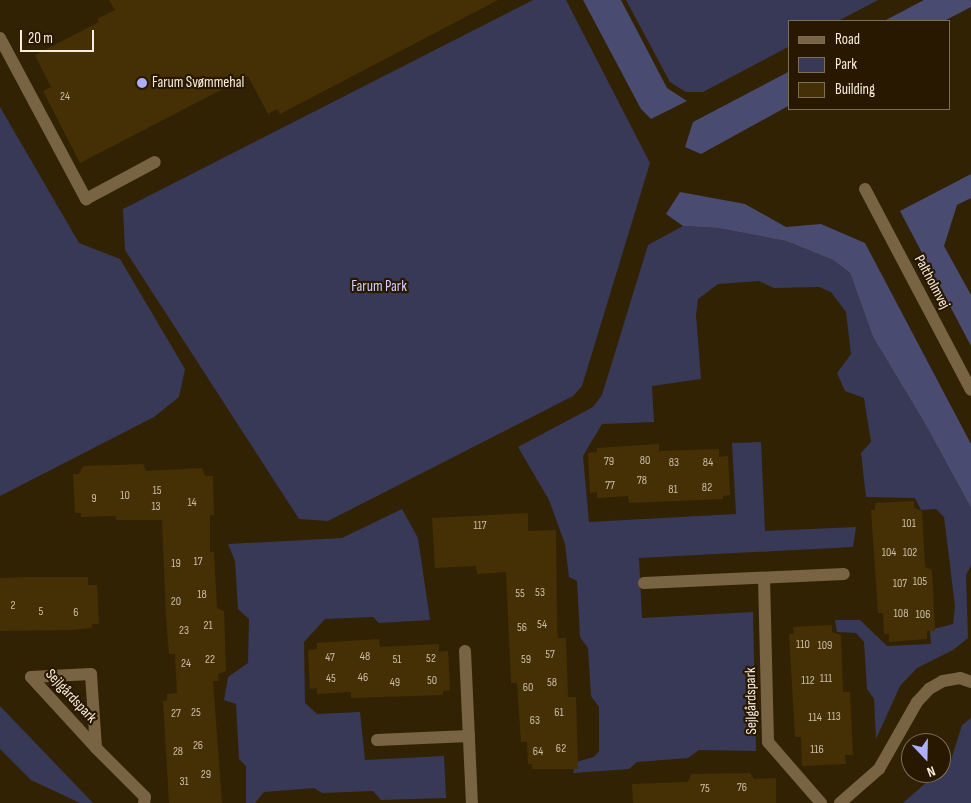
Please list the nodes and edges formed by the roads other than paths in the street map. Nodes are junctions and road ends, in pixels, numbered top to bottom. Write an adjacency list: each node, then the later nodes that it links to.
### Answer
1 (0, 38): 2 (street)
2 (154, 162)
3 (865, 189): 4 (street, Paltholmvej)
4 (971, 390)
5 (844, 574): 6 (street)
6 (764, 578): 7 (street); 15 (street, Sejlgårdspark)
7 (644, 583)
8 (466, 651): 10 (street)
9 (971, 682): 16 (street)
10 (469, 736): 11 (street); 14 (street)
11 (377, 740)
12 (96, 748): 12 (street, Sejlgårdspark); 13 (street, Sejlgårdspark)
13 (144, 803)
14 (472, 803)
15 (821, 803)
16 (840, 803)

